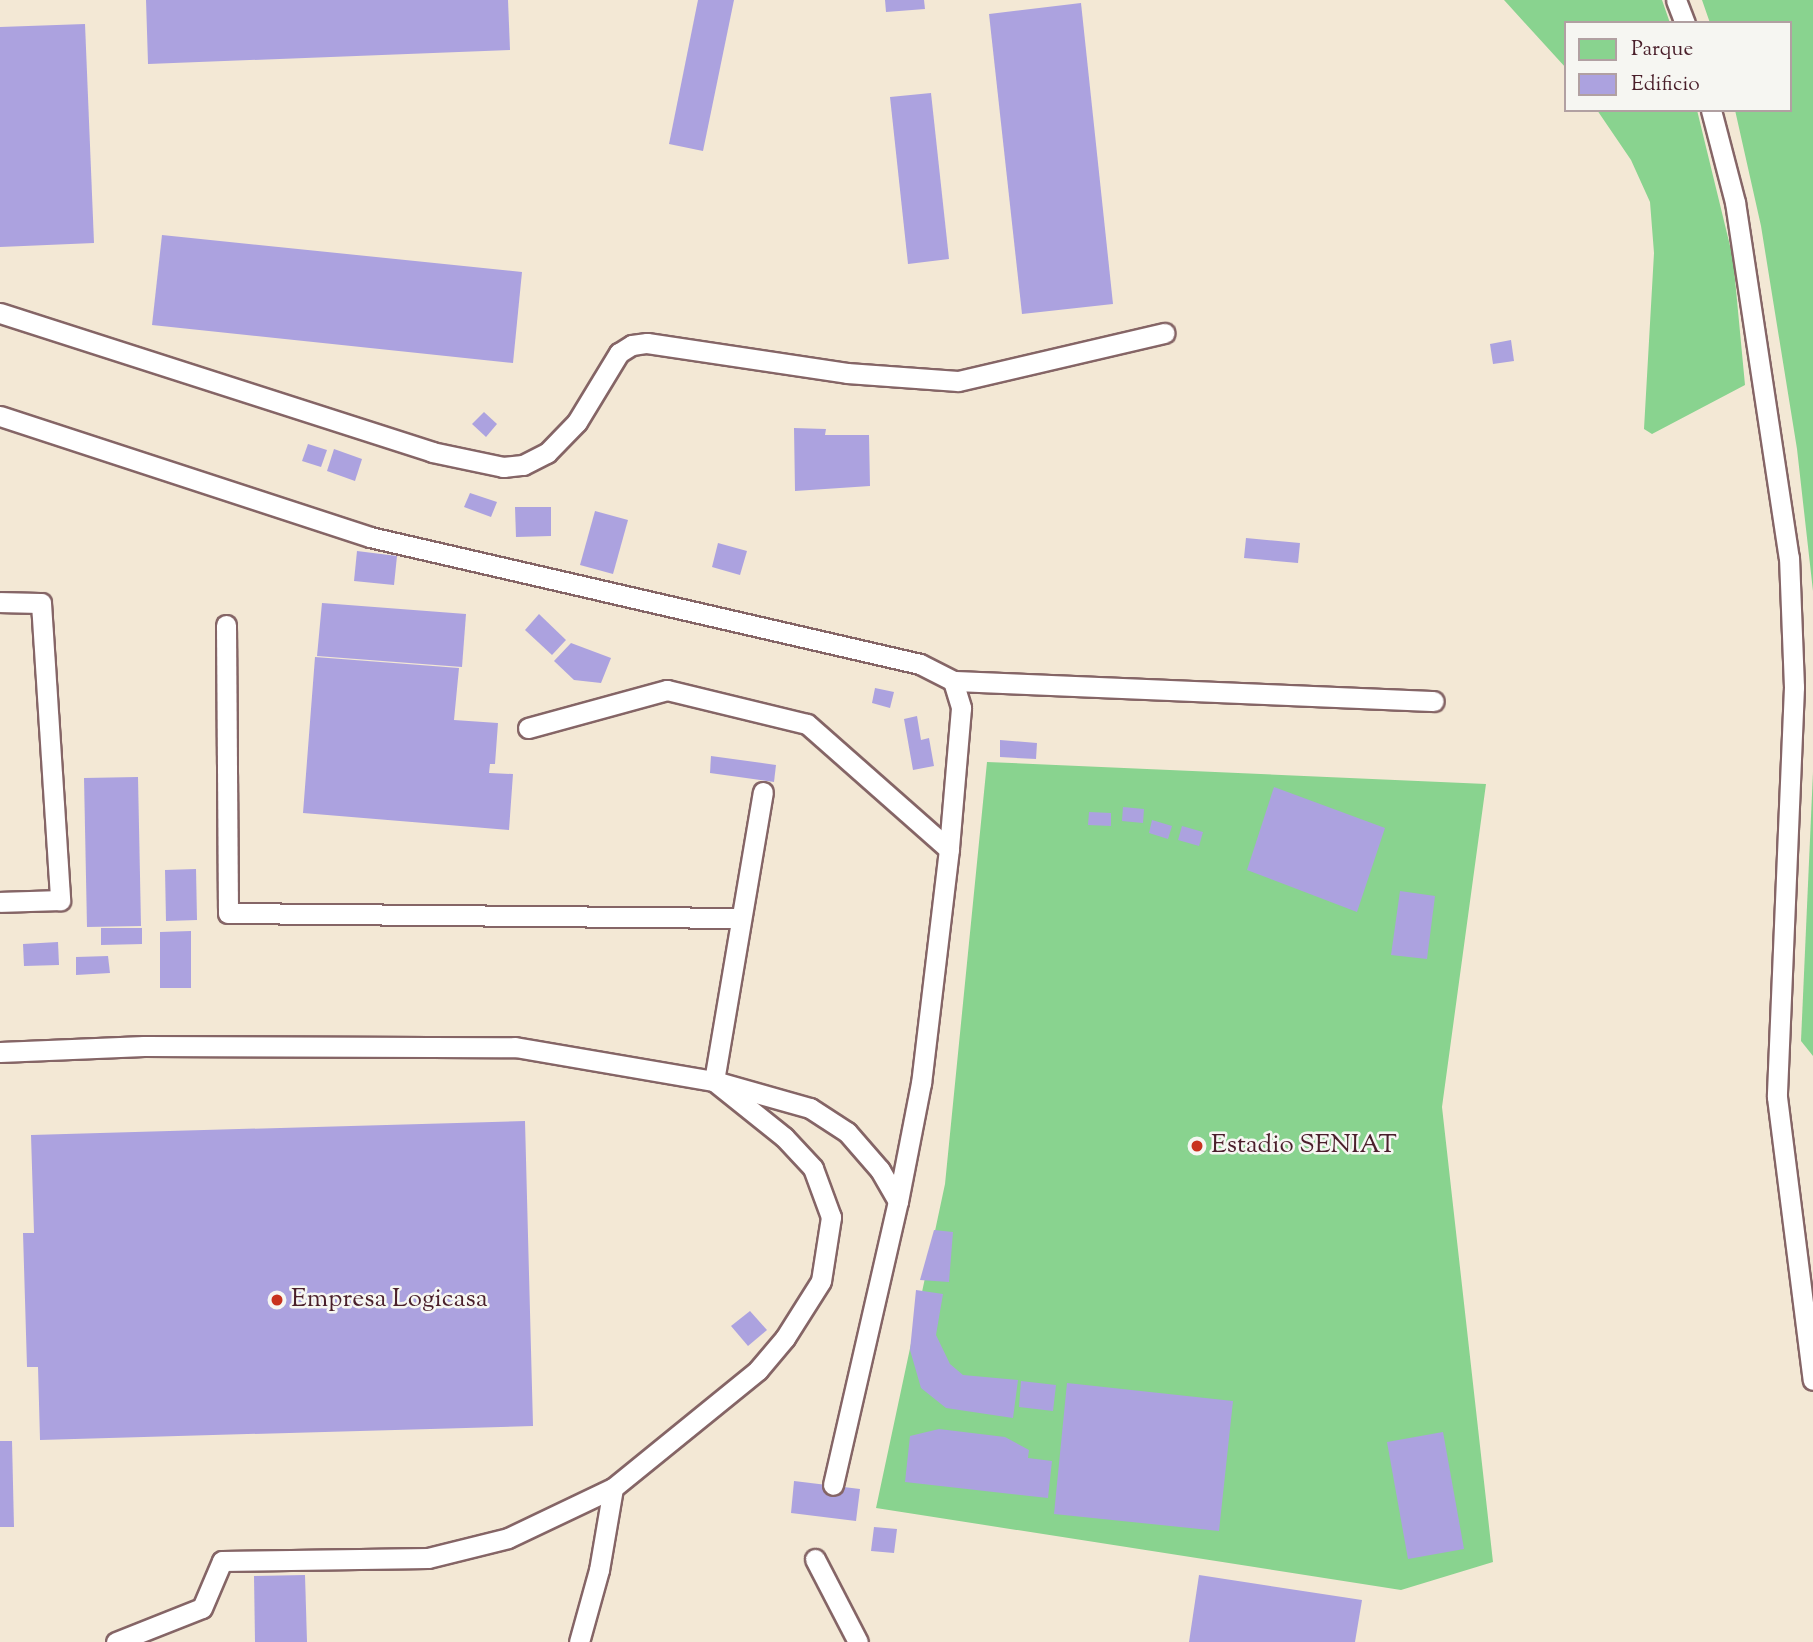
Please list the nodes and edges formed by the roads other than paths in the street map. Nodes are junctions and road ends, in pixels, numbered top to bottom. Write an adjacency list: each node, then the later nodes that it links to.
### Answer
1 (1676, 0): 2 (lane)
2 (1684, 21)
3 (1712, 112): 19 (lane)
4 (0, 313): 5 (lane)
5 (1165, 333)
6 (0, 416): 9 (lane)
7 (0, 603): 14 (lane)
8 (226, 625): 15 (lane)
9 (953, 681): 10 (lane); 13 (lane)
10 (1434, 701)
11 (528, 728): 13 (lane)
12 (763, 792): 15 (lane)
13 (949, 849): 18 (lane)
14 (0, 902)
15 (741, 918): 17 (lane)
16 (0, 1052): 17 (lane)
17 (714, 1081): 18 (lane); 21 (lane)
18 (898, 1201): 20 (lane)
19 (1813, 1380)
20 (833, 1485)
21 (613, 1488): 23 (lane); 24 (lane)
22 (815, 1559): 25 (lane)
23 (116, 1642)
24 (579, 1642)
25 (858, 1642)

